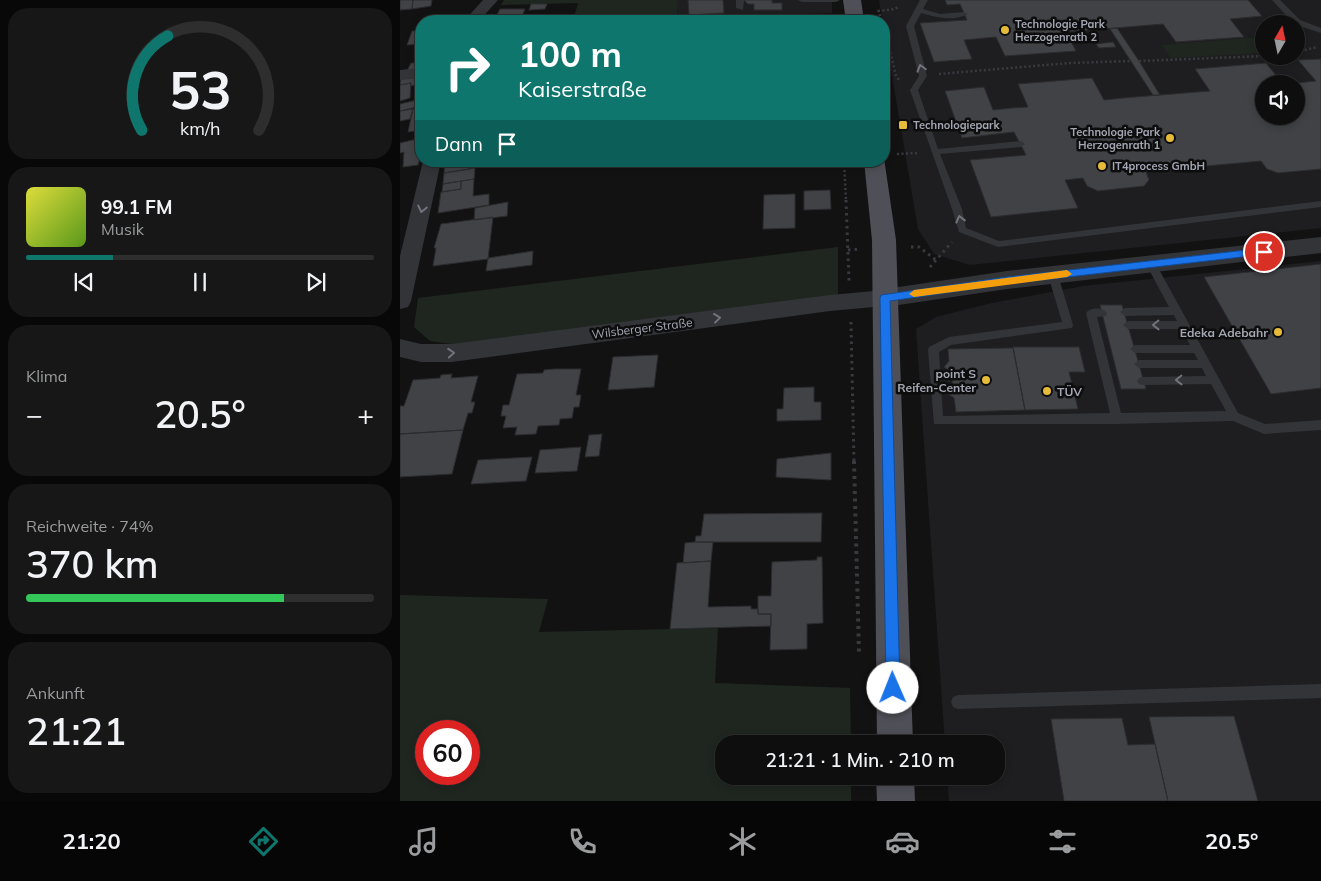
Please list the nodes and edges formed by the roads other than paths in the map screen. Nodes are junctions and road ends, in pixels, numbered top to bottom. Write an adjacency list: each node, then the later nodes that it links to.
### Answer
1 (491, 0): 9 (street)
2 (802, 0): 3 (lane)
3 (836, 0)
4 (852, 0): 10 (main road)
5 (924, 0): 7 (lane)
6 (1276, 0): 11 (lane)
7 (920, 10): 8 (lane); 15 (lane, one-way to 7)
8 (964, 14)
9 (477, 15)
10 (853, 15)
11 (1321, 32)
12 (415, 74): 13 (street)
13 (400, 75)
14 (1021, 144): 15 (lane)
15 (934, 152): 18 (lane, one-way to 15)
16 (431, 167): 23 (street, one-way to 23)
17 (884, 167): 22 (main road)
18 (1321, 204)
19 (1321, 245): 20 (street)
20 (1151, 264): 21 (street); 24 (lane)
21 (1054, 275): 22 (street); 37 (lane)
22 (885, 298): 31 (street, Wilsberger Straße, one-way to 22); 41 (main road)
23 (400, 301)
24 (1177, 311): 25 (lane); 28 (lane)
25 (1124, 312)
26 (1102, 313): 37 (lane)
27 (1128, 325): 28 (lane, one-way to 27)
28 (1184, 325): 30 (lane)
29 (1135, 349): 30 (lane)
30 (1198, 349): 33 (lane)
31 (401, 350)
32 (1139, 364): 33 (lane)
33 (1206, 364): 34 (lane)
34 (1215, 380): 35 (lane, one-way to 35); 36 (lane)
35 (1144, 381)
36 (1234, 416): 37 (lane); 38 (lane)
37 (1117, 419)
38 (1321, 425)
39 (1321, 691): 40 (lane)
40 (958, 702)
41 (895, 735)
42 (895, 785): 43 (main road)
43 (896, 801)

